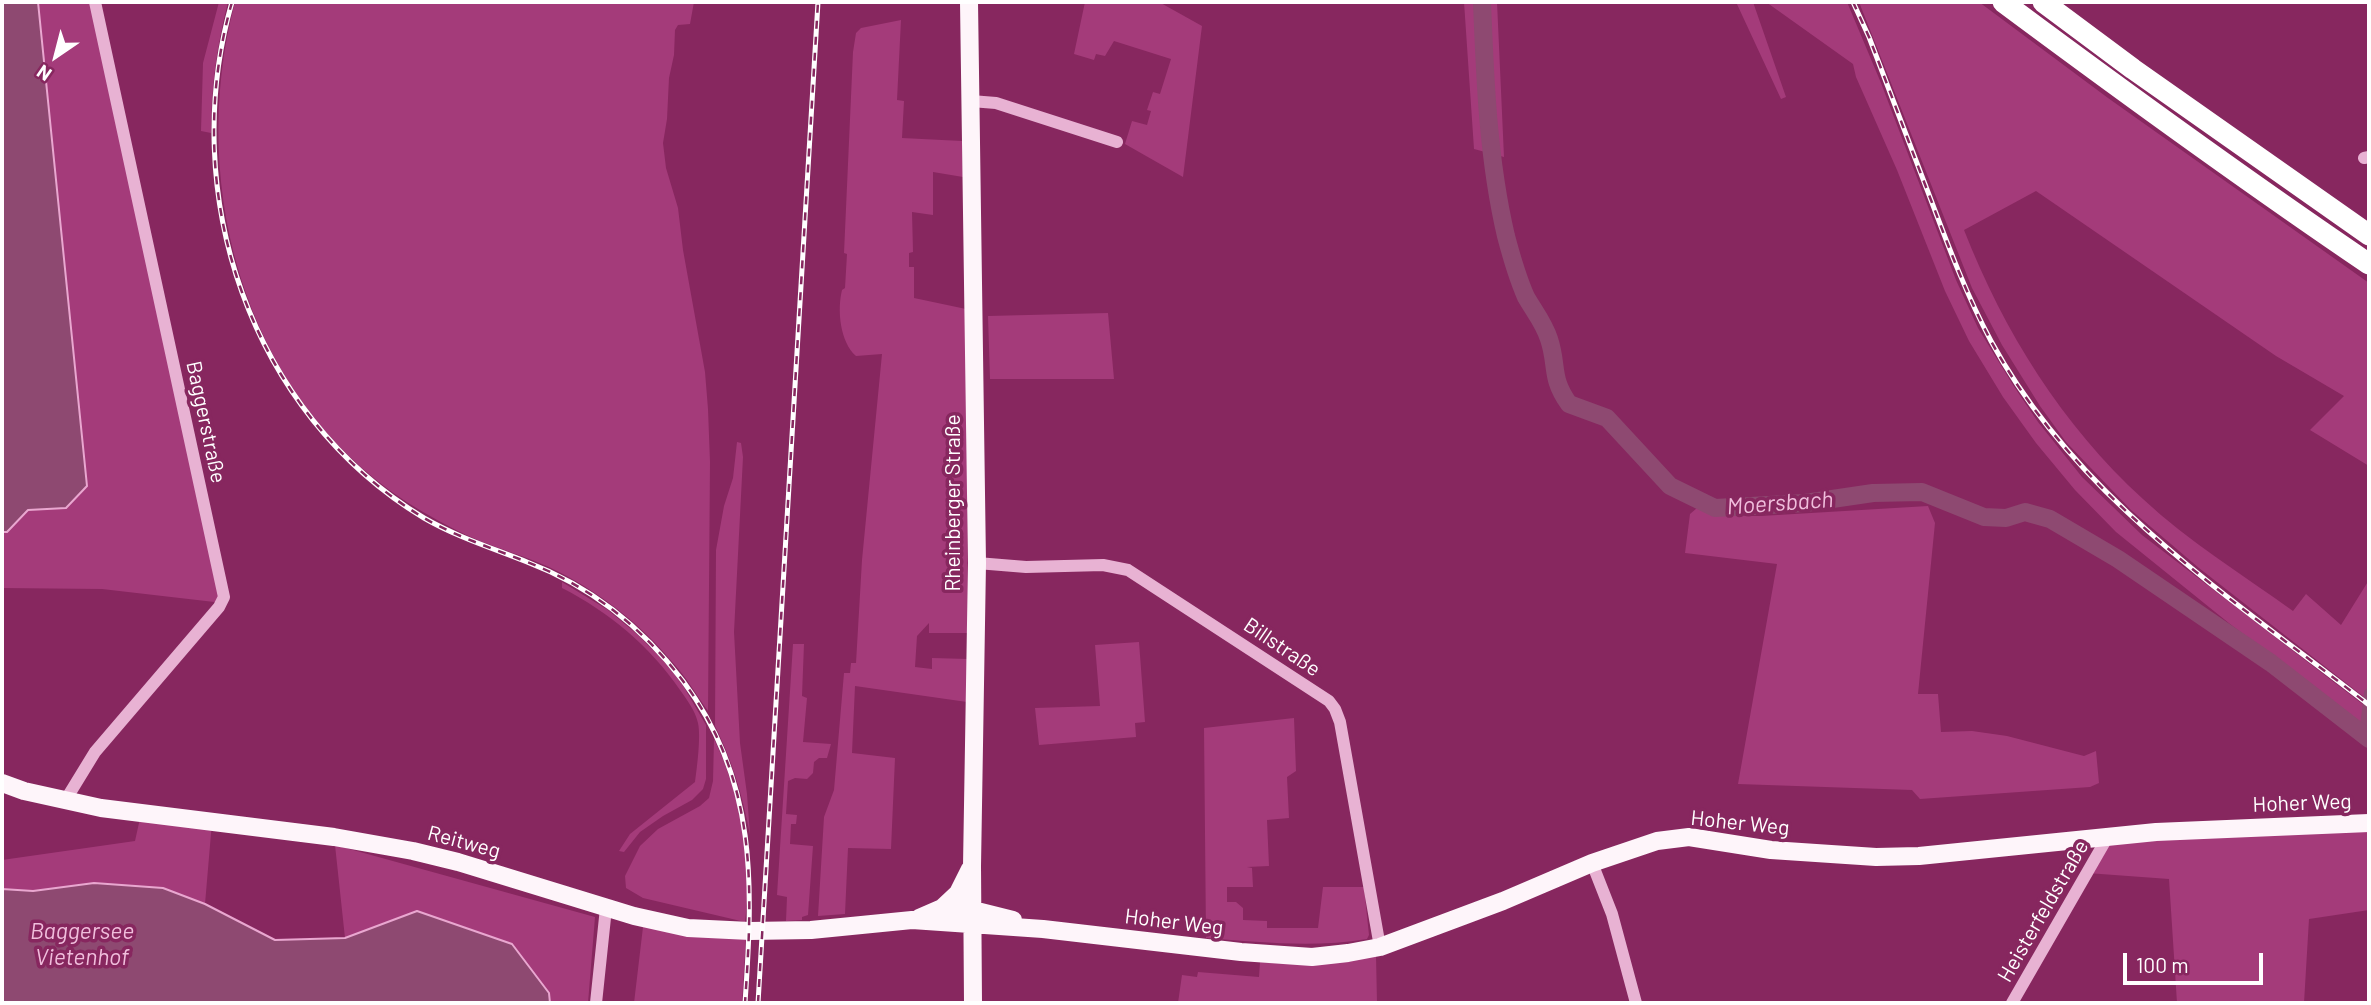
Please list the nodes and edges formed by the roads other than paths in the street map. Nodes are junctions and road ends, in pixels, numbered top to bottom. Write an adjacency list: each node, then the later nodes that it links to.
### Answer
1 (96, 2): 11 (street, Baggerstraße)
2 (969, 2): 5 (main road, Rheinberger Straße)
3 (2003, 2): 8 (highway)
4 (2043, 2): 7 (highway)
5 (971, 101): 6 (street); 9 (main road, Rheinberger Straße)
6 (1117, 142)
7 (2369, 236)
8 (2369, 264)
9 (978, 563): 15 (main road, Rheinberger Straße); 20 (street, Billstraße)
10 (2, 783): 11 (main road, Reitweg)
11 (65, 801): 16 (main road, Reitweg)
12 (2369, 823): 13 (main road, Hoher Weg)
13 (2107, 838): 14 (main road, Hoher Weg); 24 (street, Heisterfeldstraße)
14 (1592, 863): 20 (main road, Hoher Weg); 23 (street)
15 (972, 866): 17 (main road); 18 (main road, Rheinberger Straße)
16 (606, 908): 19 (main road, Reitweg); 21 (street)
17 (942, 908): 18 (main road, Reitweg); 19 (main road, Reitweg)
18 (973, 918): 19 (main road, Reitweg); 20 (main road, Hoher Weg); 22 (main road, Rheinberger Straße)
19 (912, 920)
20 (1380, 947)
21 (596, 1003)
22 (973, 1003)
23 (1636, 1003)
24 (2012, 1003)

